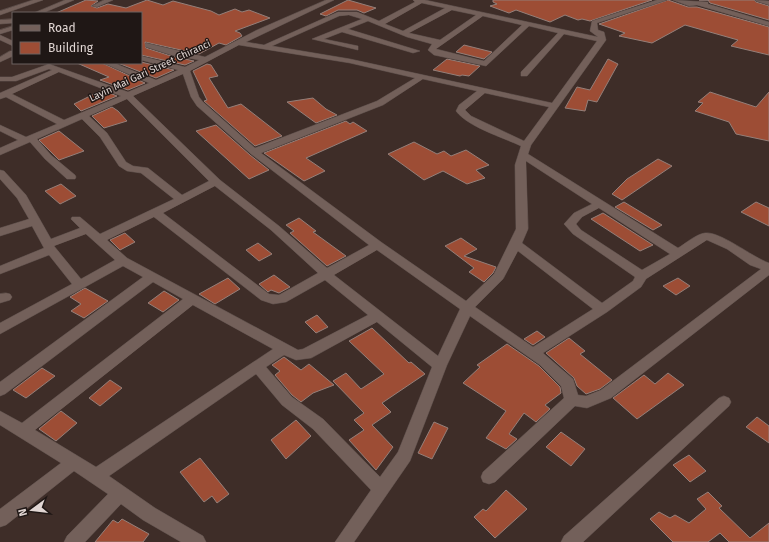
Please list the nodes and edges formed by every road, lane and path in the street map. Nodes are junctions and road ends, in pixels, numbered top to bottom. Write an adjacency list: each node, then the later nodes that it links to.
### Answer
1 (40, 0): 15 (street)
2 (71, 0): 14 (street)
3 (110, 0): 12 (street)
4 (331, 0): 33 (street, Layin Mai Gari Street Chiranci)
5 (664, 0): 30 (street)
6 (676, 0): 11 (street)
7 (710, 0): 11 (street)
8 (758, 0): 10 (street)
9 (418, 1): 13 (street); 20 (street)
10 (769, 3)
11 (699, 4): 22 (street)
12 (95, 6)
13 (450, 8): 16 (street); 27 (street)
14 (40, 12)
15 (0, 13)
16 (482, 14): 21 (street); 31 (street)
17 (368, 18): 20 (street); 24 (street); 35 (street)
18 (12, 21): 19 (street)
19 (0, 22)
20 (380, 24): 27 (street)
21 (528, 24): 25 (street); 31 (street)
22 (769, 24)
23 (12, 28): 26 (street)
24 (341, 29): 37 (street); 38 (street)
25 (563, 31): 30 (street); 46 (street)
26 (0, 32)
27 (404, 33): 31 (street)
28 (0, 37): 32 (street)
29 (157, 40): 34 (street)
30 (602, 40): 53 (street)
31 (440, 42)
32 (12, 43)
33 (238, 43): 35 (street); 41 (street, Layin Mai Gari Street Chiranci)
34 (148, 45): 36 (street); 41 (street)
35 (266, 46): 47 (street)
36 (142, 48)
37 (355, 48)
38 (416, 51)
39 (12, 54): 42 (street)
40 (142, 58): 45 (street)
41 (204, 59): 45 (street, Layin Mai Gari Street Chiranci)
42 (0, 60)
43 (110, 64): 49 (street)
44 (60, 70): 48 (street); 51 (street); 52 (street)
45 (186, 70): 49 (street, Layin Mai Gari Street Chiranci); 60 (street)
46 (524, 74)
47 (421, 77): 50 (street); 60 (street)
48 (0, 79)
49 (155, 83): 52 (street, Layin Mai Gari Street Chiranci)
50 (483, 91): 53 (street); 58 (street)
51 (3, 95): 55 (street)
52 (127, 95): 54 (street, Layin Mai Gari Street Chiranci); 63 (street)
53 (555, 106): 58 (street)
54 (82, 115): 55 (street, Layin Mai Gari Street Chiranci); 64 (street)
55 (62, 123): 57 (street, Layin Mai Gari Street Chiranci)
56 (0, 128): 57 (street)
57 (28, 138): 59 (street, Layin Mai Gari Street Chiranci); 62 (street)
58 (525, 150): 65 (street); 72 (street)
59 (0, 152)
60 (254, 152): 73 (street)
61 (0, 173): 68 (street)
62 (70, 177)
63 (216, 182): 64 (street); 79 (street)
64 (181, 199): 66 (street)
65 (600, 204): 75 (street); 80 (street)
66 (155, 212): 71 (street); 79 (street)
67 (76, 219): 69 (street)
68 (35, 221): 70 (street); 74 (street)
69 (85, 230): 71 (street); 74 (street)
70 (0, 232)
71 (98, 240): 76 (street)
72 (516, 244): 84 (street); 85 (street)
73 (377, 245): 79 (street); 84 (street)
74 (49, 247): 78 (street); 82 (street)
75 (677, 253): 77 (street); 80 (street)
76 (123, 261): 81 (street); 82 (street)
77 (769, 268): 93 (street)
78 (0, 270)
79 (327, 275): 86 (street)
80 (642, 276): 85 (street)
81 (152, 277): 83 (street); 92 (street)
82 (80, 285): 87 (street)
83 (192, 299): 88 (street); 96 (street)
84 (468, 307): 89 (street); 90 (street)
85 (602, 308): 89 (street)
86 (377, 316): 88 (street); 90 (street)
87 (0, 329)
88 (284, 348): 91 (street)
89 (532, 353): 93 (street)
90 (440, 365): 100 (street)
91 (258, 367): 98 (street); 100 (street)
92 (0, 390)
93 (572, 400): 99 (street)
94 (724, 402): 106 (street)
95 (0, 417): 96 (street)
96 (22, 431): 97 (street)
97 (74, 462): 98 (street); 102 (street)
98 (96, 476): 101 (street)
99 (489, 477)
100 (381, 489): 105 (street)
101 (120, 493): 103 (street); 104 (street)
102 (0, 519)
103 (73, 542)
104 (197, 542)
105 (344, 542)
106 (570, 542)

